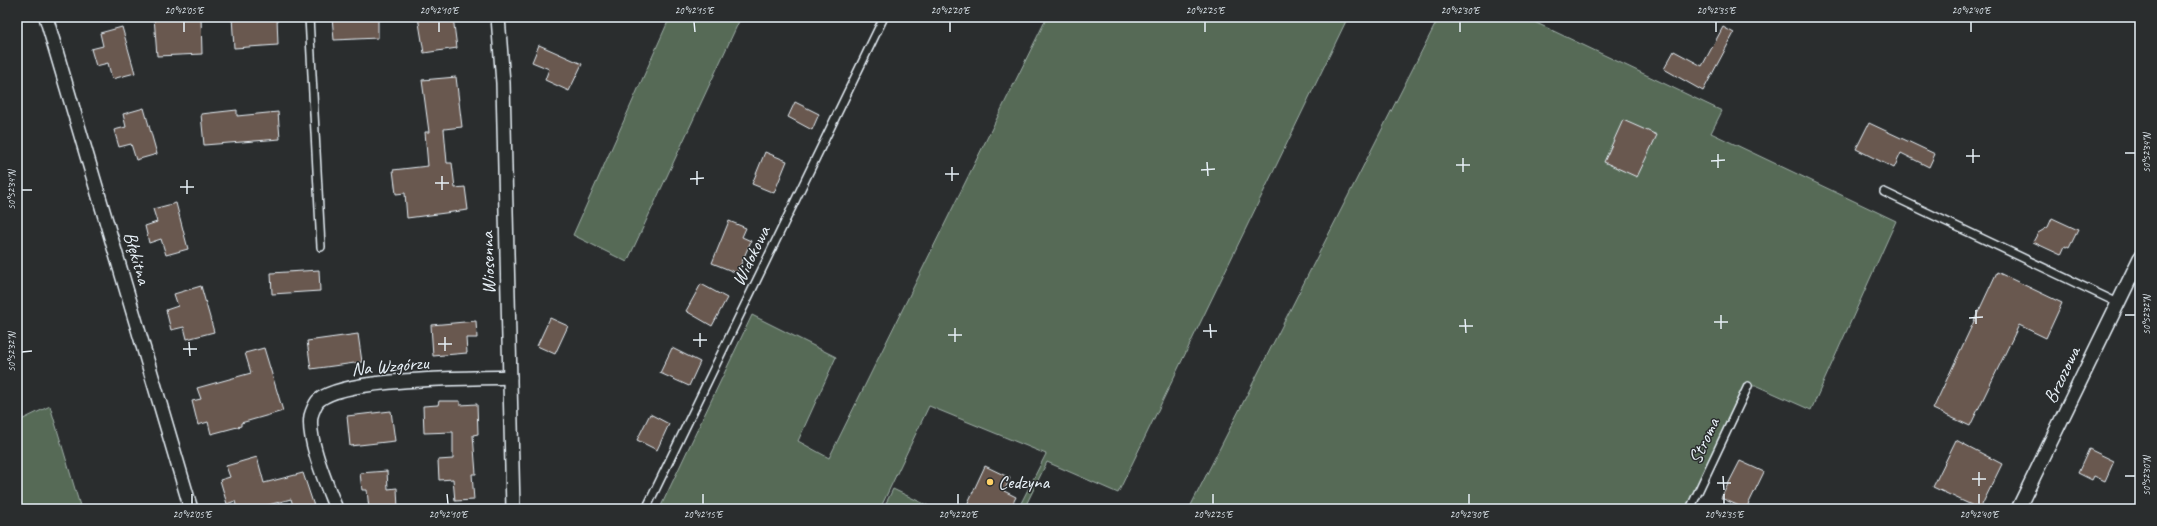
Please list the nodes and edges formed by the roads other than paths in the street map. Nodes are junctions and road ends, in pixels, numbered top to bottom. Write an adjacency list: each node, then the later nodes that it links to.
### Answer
1 (46, 17): 11 (street, Błękitna)
2 (309, 17): 6 (lane)
3 (498, 17): 9 (street, Wiosenna)
4 (884, 17): 14 (lane, Widokowa)
5 (1884, 192): 8 (lane)
6 (321, 247)
7 (2140, 258): 8 (street, Brzozowa)
8 (2118, 303): 16 (street, Brzozowa)
9 (510, 377): 12 (street, Na Wzgórzu); 13 (street, Wiosenna)
10 (1748, 386): 15 (lane, Stroma)
11 (191, 509)
12 (336, 509)
13 (513, 509)
14 (646, 509)
15 (1690, 509)
16 (2018, 509)

